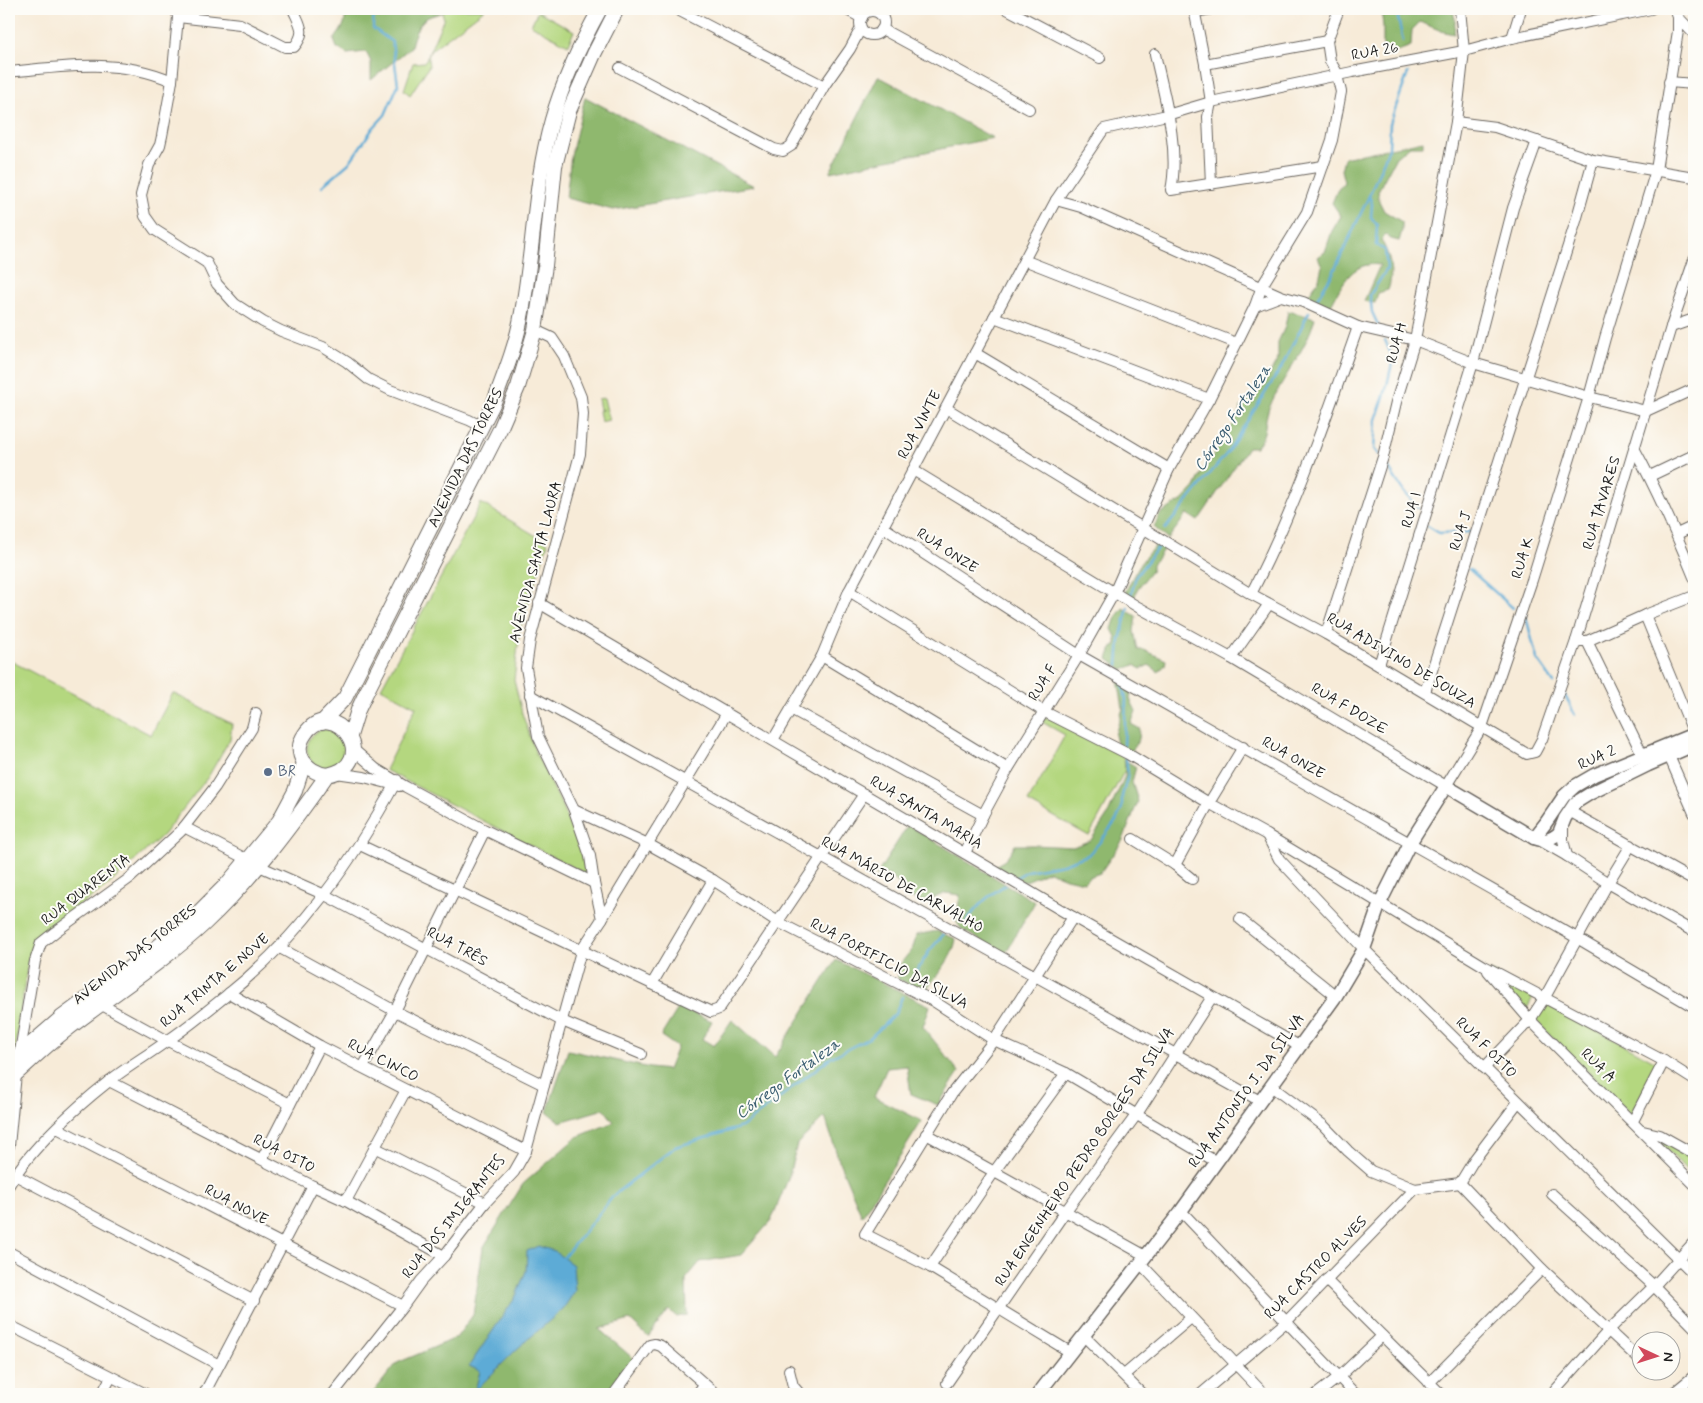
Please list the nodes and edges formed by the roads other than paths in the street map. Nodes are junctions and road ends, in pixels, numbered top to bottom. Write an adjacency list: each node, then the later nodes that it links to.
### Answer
1 (293, 9): 15 (street)
2 (600, 9): 69 (main road, AVENIDA DAS TORRES)
3 (617, 9): 58 (main road, AVENIDA DAS TORRES)
4 (676, 9): 36 (street)
5 (845, 9): 19 (street)
6 (1008, 9): 28 (street)
7 (1211, 9): 13 (street)
8 (1339, 9): 24 (street)
9 (1460, 9): 26 (street, RUA H)
10 (1521, 9): 23 (street)
11 (1651, 9): 14 (street, RUA 26)
12 (871, 10): 16 (street); 19 (street)
13 (1194, 10): 29 (street)
14 (1639, 10): 17 (street, RUA 26)
15 (182, 13): 33 (street)
16 (884, 13): 20 (street)
17 (1604, 13): 23 (street, RUA 26)
18 (1677, 13): 21 (street); 34 (street, RUA K)
19 (861, 23): 22 (street); 25 (street)
20 (882, 28): 22 (street); 38 (street)
21 (1694, 34)
22 (871, 35): 25 (street)
23 (1512, 38): 26 (street, RUA 26)
24 (1327, 41): 29 (street); 32 (street, RUA F)
25 (850, 49): 36 (street)
26 (1464, 51): 32 (street, RUA 26); 40 (street, RUA H)
27 (1155, 54): 39 (street)
28 (1100, 58)
29 (1205, 64): 37 (street)
30 (620, 68): 36 (street)
31 (9, 72): 33 (street)
32 (1337, 74): 37 (street, RUA 26); 44 (street, RUA F)
33 (172, 81): 69 (street)
34 (1669, 82): 35 (street); 45 (street, RUA K)
35 (1694, 84)
36 (824, 86)
37 (1210, 102): 39 (street, RUA 26); 47 (street)
38 (1029, 109)
39 (1167, 115): 41 (street, RUA 26); 47 (street)
40 (1456, 122): 42 (street); 59 (street, RUA H)
41 (1104, 129): 48 (street, RUA VINTE)
42 (1537, 141): 43 (street); 62 (street, RUA I)
43 (1593, 160): 45 (street); 63 (street, RUA J)
44 (1323, 166): 47 (street); 51 (street, RUA F)
45 (1656, 170): 46 (street); 65 (street, RUA K)
46 (1694, 177)
47 (1211, 184)
48 (1056, 200): 49 (street, RUA VINTE); 51 (street)
49 (1024, 260): 54 (street, RUA VINTE); 60 (street)
50 (1694, 260): 56 (street, RUA TAVARES)
51 (1262, 286): 52 (street); 53 (street, RUA F)
52 (1281, 296): 53 (street); 57 (street)
53 (1255, 306): 60 (street, RUA F)
54 (994, 317): 61 (street, RUA VINTE); 66 (street)
55 (1694, 319): 56 (street)
56 (1671, 327): 68 (street, RUA TAVARES)
57 (1362, 328): 59 (street); 82 (street)
58 (535, 330): 84 (street, AVENIDA SANTA LAURA); 104 (main road, AVENIDA DAS TORRES)
59 (1415, 340): 62 (street); 87 (street, RUA H)
60 (1236, 344): 66 (street, RUA F)
61 (975, 353): 67 (street, RUA VINTE); 72 (street)
62 (1474, 363): 63 (street); 93 (street, RUA I)
63 (1526, 378): 65 (street); 94 (street, RUA J)
64 (1694, 389): 68 (street)
65 (1589, 397): 68 (street); 101 (street, RUA K)
66 (1209, 399): 72 (street, RUA F)
67 (946, 408): 73 (street, RUA VINTE); 75 (street, RUA ADIVINO DE SOUZA)
68 (1646, 411): 70 (street, RUA TAVARES)
69 (482, 427): 100 (main road, AVENIDA DAS TORRES)
70 (1634, 448): 74 (street); 89 (street, RUA TAVARES)
71 (1694, 455): 74 (street)
72 (1169, 469): 75 (street, RUA F)
73 (913, 470): 77 (street, RUA VINTE); 81 (street, RUA F DOZE)
74 (1650, 476): 78 (street)
75 (1142, 526): 81 (street, RUA F); 82 (street, RUA ADIVINO DE SOUZA)
76 (1694, 526): 78 (street)
77 (883, 527): 80 (street, RUA VINTE); 90 (street, RUA ONZE)
78 (1677, 534): 79 (street)
79 (1694, 577)
80 (849, 590): 91 (street, RUA VINTE); 97 (street)
81 (1114, 593): 90 (street, RUA F); 92 (street, RUA F DOZE)
82 (1251, 594): 85 (street, RUA ADIVINO DE SOUZA)
83 (1694, 596): 86 (street)
84 (540, 603): 95 (street, AVENIDA SANTA LAURA); 99 (street, RUA SANTA MARIA)
85 (1268, 604): 87 (street, RUA ADIVINO DE SOUZA); 92 (street)
86 (1645, 615): 88 (street); 102 (street)
87 (1326, 634): 93 (street, RUA ADIVINO DE SOUZA)
88 (1587, 641): 89 (street); 109 (street)
89 (1576, 642): 107 (street, RUA TAVARES)
90 (1079, 655): 97 (street, RUA F); 106 (street, RUA ONZE)
91 (822, 656): 96 (street, RUA VINTE); 111 (street)
92 (1231, 658): 115 (street, RUA F DOZE)
93 (1379, 665): 94 (street, RUA ADIVINO DE SOUZA)
94 (1425, 692): 101 (street, RUA ADIVINO DE SOUZA)
95 (530, 696): 113 (street, RUA MÁRIO DE CARVALHO); 118 (street, AVENIDA SANTA LAURA)
96 (791, 709): 103 (street, RUA VINTE); 121 (street)
97 (1044, 711): 111 (street, RUA F); 117 (street)
98 (256, 713): 123 (street, RUA QUARENTA)
99 (727, 713): 103 (street, RUA SANTA MARIA); 113 (street)
100 (322, 722): 104 (main road); 110 (main road, AVENIDA DAS TORRES)
101 (1482, 727): 107 (street, RUA ADIVINO DE SOUZA); 115 (street)
102 (1694, 734): 109 (street, RUA 2)
103 (773, 740): 116 (street, RUA SANTA MARIA)
104 (351, 742): 112 (main road, AVENIDA DAS TORRES); 114 (street)
105 (1694, 745): 108 (street, RUA 2)
106 (1243, 747): 117 (street); 128 (street, RUA ONZE)
107 (1535, 752)
108 (1669, 756): 109 (street, RUA 2); 120 (street)
109 (1645, 761): 119 (street, RUA 2); 127 (street, RUA 2)
110 (304, 763): 112 (main road); 135 (main road, AVENIDA DAS TORRES)
111 (1008, 769): 121 (street, RUA F)
112 (332, 774): 114 (street); 135 (main road, AVENIDA DAS TORRES)
113 (685, 782): 129 (street); 134 (street, RUA MÁRIO DE CARVALHO)
114 (399, 784): 124 (street); 130 (street, RUA TRINTA E NOVE)
115 (1446, 786): 127 (street, RUA F DOZE); 128 (street, RUA ANTONIO J. DA SILVA)
116 (864, 794): 132 (street, RUA SANTA MARIA); 134 (street)
117 (1209, 803): 125 (street); 136 (street)
118 (574, 810): 129 (street, RUA PORIFICIO DA SILVA); 140 (street, AVENIDA SANTA LAURA)
119 (1569, 811): 122 (street, RUA 2); 131 (street)
120 (1694, 813)
121 (983, 815): 132 (street, RUA F)
122 (1563, 825): 127 (street, RUA 2); 133 (street, RUA 2)
123 (184, 827): 135 (street, RUA TRÊS); 171 (street, RUA QUARENTA)
124 (485, 830): 140 (street); 142 (street)
125 (1267, 835): 144 (street); 153 (street, RUA F OITO)
126 (1133, 839): 136 (street)
127 (1537, 839): 133 (street, RUA F DOZE)
128 (1410, 843): 144 (street, RUA ANTONIO J. DA SILVA); 150 (street, RUA ONZE)
129 (648, 844): 138 (street, RUA PORIFICIO DA SILVA); 146 (street)
130 (360, 845): 142 (street); 143 (street, RUA TRINTA E NOVE)
131 (1631, 845): 139 (street); 141 (street)
132 (964, 853): 145 (street, RUA SANTA MARIA)
133 (1567, 856): 141 (street, RUA F DOZE)
134 (821, 858): 148 (street); 156 (street, RUA MÁRIO DE CARVALHO)
135 (254, 863): 143 (street, RUA TRÊS); 162 (main road, AVENIDA DAS TORRES); 171 (main road, AVENIDA DAS TORRES)
136 (1175, 865): 137 (street)
137 (1192, 879)
138 (713, 880): 148 (street, RUA PORIFICIO DA SILVA); 157 (street)
139 (1694, 881)
140 (594, 883): 146 (street, AVENIDA SANTA LAURA)
141 (1608, 883): 149 (street, RUA F DOZE); 150 (street)
142 (456, 890): 151 (street); 154 (street)
143 (325, 895): 151 (street, RUA TRÊS); 152 (street, RUA TRINTA E NOVE)
144 (1380, 903): 153 (street, RUA ANTONIO J. DA SILVA); 155 (street)
145 (1072, 917): 156 (street); 160 (street, RUA SANTA MARIA)
146 (602, 919): 154 (street)
147 (1240, 919): 159 (street)
148 (778, 922): 157 (street); 167 (street, RUA PORIFICIO DA SILVA)
149 (1694, 932)
150 (1577, 938): 161 (street); 163 (street, RUA ONZE)
151 (426, 947): 164 (street); 166 (street, RUA TRÊS)
152 (280, 948): 158 (street, RUA TRINTA E NOVE); 164 (street)
153 (1364, 949): 159 (street, RUA ANTONIO J. DA SILVA); 176 (street, RUA F OITO)
154 (581, 951): 157 (street); 166 (street, RUA DOS IMIGRANTES)
155 (1484, 966): 161 (street); 165 (street, RUA A)
156 (1035, 976): 167 (street); 173 (street, RUA MÁRIO DE CARVALHO)
157 (652, 984)
158 (229, 994): 168 (street, RUA TRINTA E NOVE); 169 (street, RUA CINCO)
159 (1336, 996): 170 (street, RUA ANTONIO J. DA SILVA)
160 (1212, 997): 170 (street, RUA SANTA MARIA); 173 (street, RUA ENGENHEIRO PEDRO BORGES DA SILVA)
161 (1545, 997): 165 (street); 174 (street)
162 (102, 1004): 168 (street); 177 (main road, AVENIDA DAS TORRES)
163 (1694, 1007)
164 (395, 1010): 175 (street); 181 (street)
165 (1530, 1020): 176 (street); 188 (street, RUA A)
166 (562, 1021): 172 (street, RUA TRÊS); 181 (street, RUA DOS IMIGRANTES)
167 (994, 1040): 178 (street, RUA PORIFICIO DA SILVA); 191 (street)
168 (168, 1041): 180 (street, RUA TRINTA E NOVE); 186 (street)
169 (320, 1046): 175 (street, RUA CINCO); 186 (street)
170 (1299, 1046): 182 (street, RUA ANTONIO J. DA SILVA)
171 (20, 1052): 177 (main road, AVENIDA DAS TORRES)
172 (641, 1054)
173 (1175, 1055): 184 (street, RUA MÁRIO DE CARVALHO); 187 (street, RUA ENGENHEIRO PEDRO BORGES DA SILVA)
174 (1664, 1061): 179 (street); 188 (street)
175 (363, 1067): 183 (street, RUA CINCO)
176 (1484, 1068): 185 (street, RUA F OITO)
177 (11, 1072): 192 (street)
178 (1066, 1073): 187 (street, RUA PORIFICIO DA SILVA); 198 (street)
179 (1694, 1080)
180 (109, 1081): 189 (street, RUA TRINTA E NOVE); 196 (street, RUA OITO)
181 (544, 1085): 194 (street, RUA DOS IMIGRANTES)
182 (1271, 1086): 184 (street, RUA ANTONIO J. DA SILVA); 203 (street)
183 (406, 1090): 193 (street); 194 (street, RUA CINCO)
184 (1260, 1101): 197 (street, RUA ANTONIO J. DA SILVA)
185 (1518, 1102): 200 (street); 213 (street, RUA F OITO)
186 (290, 1104): 196 (street)
187 (1137, 1114): 197 (street, RUA PORIFICIO DA SILVA); 208 (street, RUA ENGENHEIRO PEDRO BORGES DA SILVA)
188 (1633, 1121): 190 (street, RUA A)
189 (57, 1128): 199 (street, RUA TRINTA E NOVE); 210 (street, RUA NOVE)
190 (1643, 1131): 195 (street); 201 (street, RUA A)
191 (926, 1134): 198 (street); 215 (street)
192 (9, 1146)
193 (374, 1147): 205 (street); 206 (street)
194 (526, 1151): 206 (street, RUA DOS IMIGRANTES)
195 (1694, 1154)
196 (262, 1159): 202 (street, RUA OITO)
197 (1215, 1161): 207 (street, RUA ANTONIO J. DA SILVA)
198 (994, 1172): 208 (street); 215 (street)
199 (11, 1178): 220 (street)
200 (1460, 1182): 203 (street); 216 (street)
201 (1694, 1184)
202 (313, 1186): 205 (street, RUA OITO); 210 (street)
203 (1415, 1189): 218 (street, RUA CASTRO ALVES)
204 (1552, 1194): 219 (street)
205 (346, 1201): 212 (street, RUA OITO)
206 (485, 1203): 212 (street, RUA DOS IMIGRANTES)
207 (1181, 1211): 214 (street, RUA ANTONIO J. DA SILVA); 224 (street)
208 (1065, 1212): 214 (street); 222 (street, RUA ENGENHEIRO PEDRO BORGES DA SILVA)
209 (1694, 1242): 213 (street)
210 (282, 1245): 220 (street); 221 (street, RUA NOVE)
211 (9, 1252): 233 (street)
212 (444, 1256): 221 (street, RUA DOS IMIGRANTES)
213 (1678, 1258): 217 (street, RUA F OITO); 219 (street)
214 (1144, 1260): 223 (street); 228 (street, RUA ANTONIO J. DA SILVA)
215 (930, 1268): 222 (street)
216 (1542, 1269): 227 (street); 239 (street)
217 (1694, 1274)
218 (1326, 1280): 224 (street, RUA CASTRO ALVES); 229 (street)
219 (1654, 1286): 226 (street); 227 (street)
220 (254, 1301): 233 (street)
221 (403, 1306): 245 (street, RUA DOS IMIGRANTES)
222 (999, 1309): 231 (street); 240 (street, RUA ENGENHEIRO PEDRO BORGES DA SILVA)
223 (1191, 1318): 232 (street); 235 (street)
224 (1286, 1322): 232 (street, RUA CASTRO ALVES); 238 (street)
225 (9, 1325): 237 (street)
226 (1694, 1327)
227 (1609, 1330): 230 (street); 257 (street)
228 (1083, 1335): 231 (street, RUA ANTONIO J. DA SILVA); 235 (street)
229 (1382, 1336): 238 (street); 239 (street)
230 (1630, 1350)
231 (1070, 1352): 250 (street, RUA ANTONIO J. DA SILVA)
232 (1237, 1364): 252 (street, RUA CASTRO ALVES); 253 (street)
233 (219, 1365): 244 (street)
234 (789, 1370): 249 (street)
235 (1124, 1375): 251 (street)
236 (1694, 1376): 258 (street)
237 (111, 1377): 242 (street); 243 (street)
238 (1339, 1377): 254 (street); 255 (street)
239 (1429, 1383): 256 (street)
240 (947, 1384)
241 (704, 1385): 246 (street); 247 (street); 248 (street)
242 (102, 1394)
243 (146, 1394)
244 (204, 1394)
245 (333, 1394)
246 (614, 1394)
247 (697, 1394)
248 (716, 1394)
249 (800, 1394)
250 (1038, 1394)
251 (1142, 1394)
252 (1201, 1394)
253 (1264, 1394)
254 (1317, 1394)
255 (1355, 1394)
256 (1440, 1394)
257 (1552, 1394)
258 (1672, 1394)

